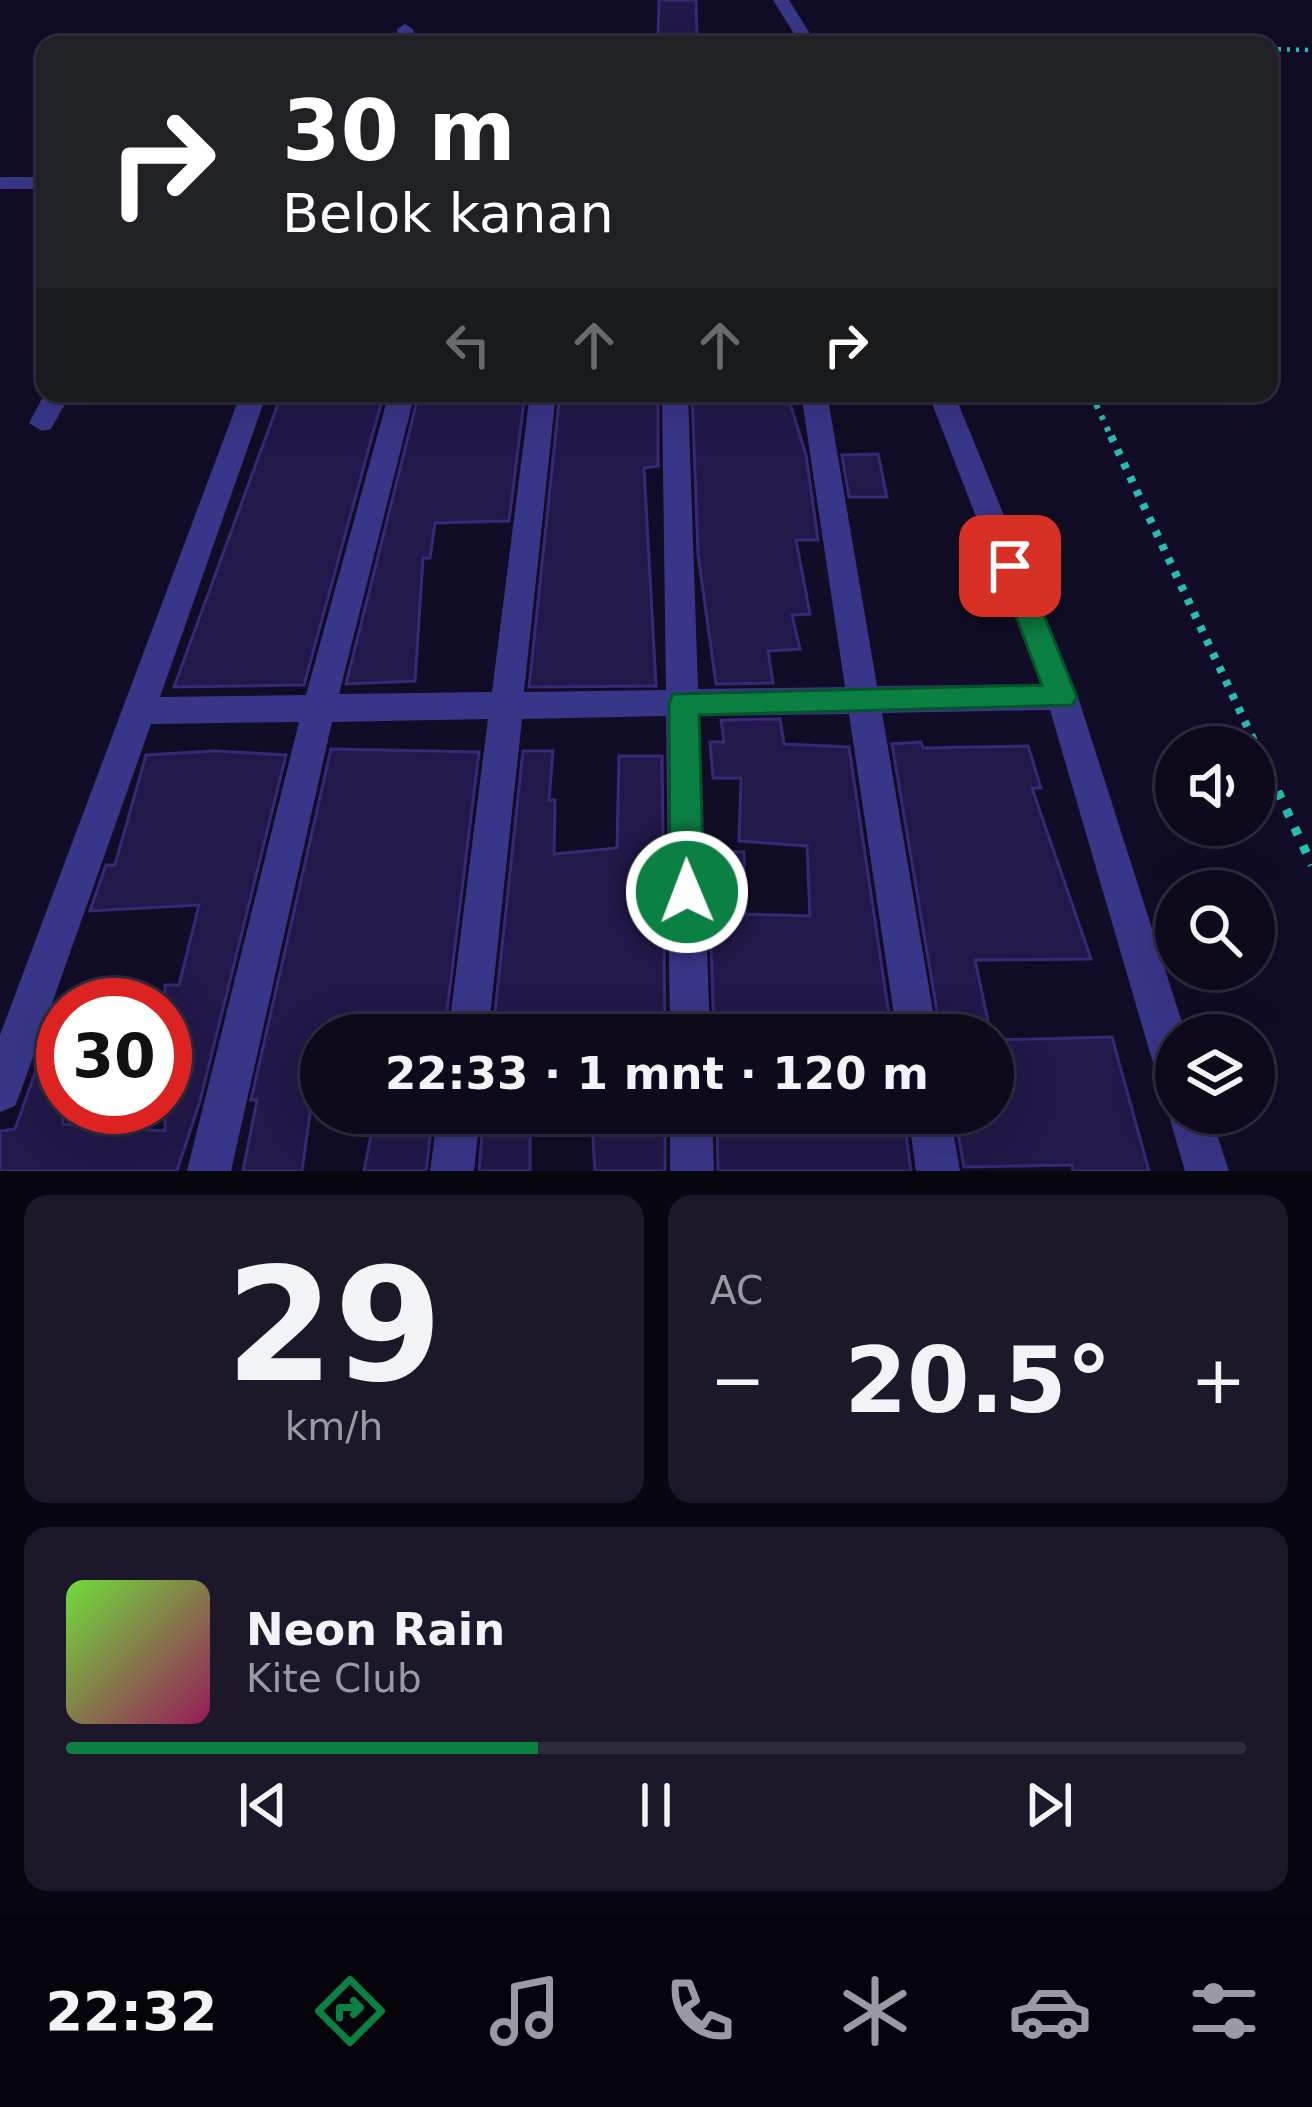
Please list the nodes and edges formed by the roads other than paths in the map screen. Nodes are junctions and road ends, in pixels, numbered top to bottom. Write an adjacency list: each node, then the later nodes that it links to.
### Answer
1 (781, 0): 2 (street)
2 (803, 36)
3 (0, 183): 4 (street)
4 (36, 183)
5 (53, 402): 12 (street)
6 (251, 402): 18 (street)
7 (400, 402): 17 (street)
8 (542, 402): 16 (street)
9 (675, 402): 15 (street)
10 (815, 402): 14 (street)
11 (945, 402): 13 (street)
12 (41, 423)
13 (1062, 697): 14 (street); 22 (street)
14 (864, 700): 15 (street); 21 (street)
15 (684, 703): 16 (street); 20 (street)
16 (506, 706): 17 (street); 19 (street)
17 (319, 708): 18 (street); 28 (street)
18 (139, 711): 23 (street)
19 (470, 1014)
20 (690, 1014)
21 (914, 1014)
22 (1159, 1014)
23 (0, 1091)
24 (456, 1134): 29 (street)
25 (692, 1134): 30 (street)
26 (932, 1134): 31 (street)
27 (1196, 1134): 32 (street)
28 (209, 1171)
29 (452, 1171)
30 (692, 1171)
31 (938, 1171)
32 (1207, 1171)

